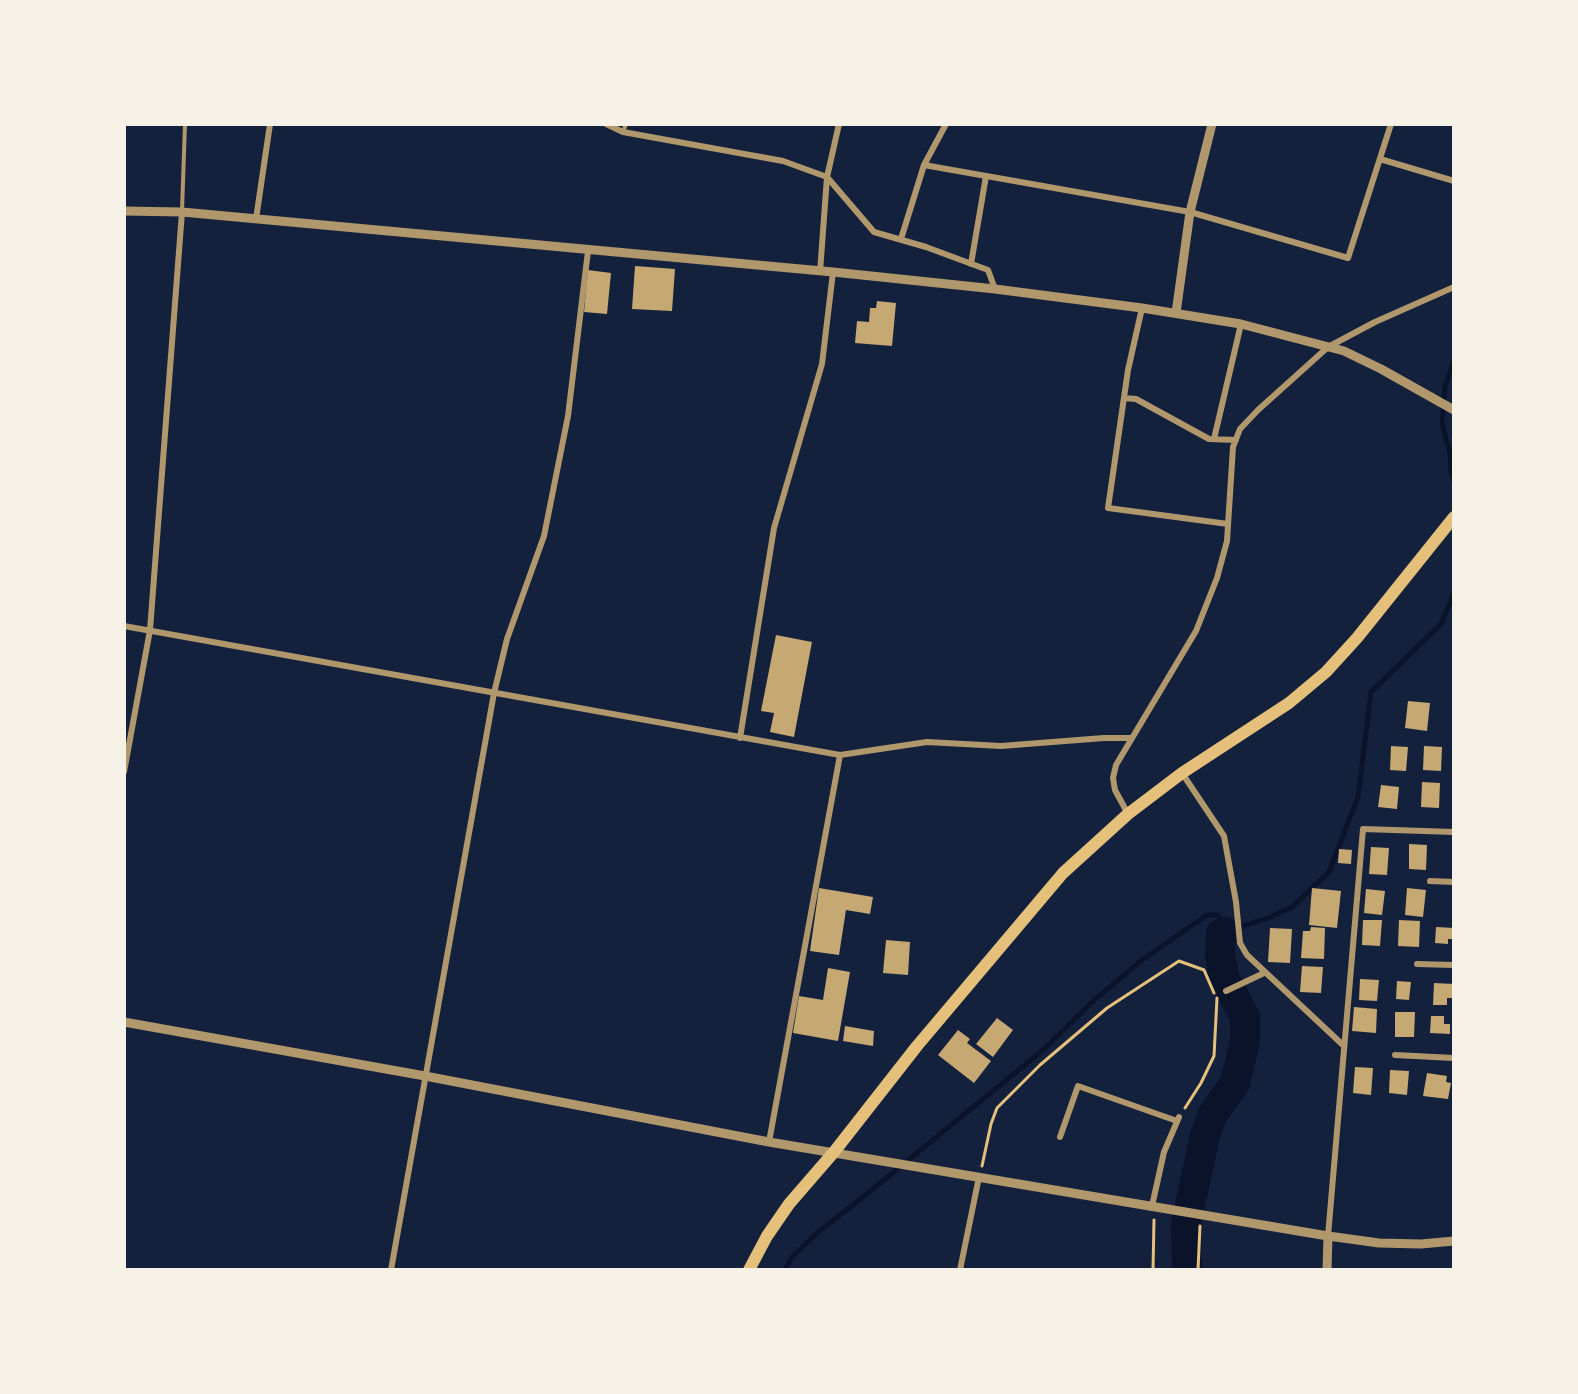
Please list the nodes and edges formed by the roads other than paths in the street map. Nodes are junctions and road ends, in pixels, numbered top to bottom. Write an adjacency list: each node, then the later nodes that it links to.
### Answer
1 (185, 124): 16 (lane)
2 (270, 124): 18 (street)
3 (606, 124): 9 (street)
4 (626, 124): 9 (lane)
5 (839, 124): 13 (street)
6 (946, 124): 11 (street)
7 (1212, 124): 17 (street)
8 (1391, 124): 10 (street)
9 (623, 132): 13 (street)
10 (1380, 159): 14 (street); 17 (street)
11 (924, 165): 12 (street); 19 (street)
12 (986, 176): 17 (street); 21 (street)
13 (827, 177): 19 (street); 22 (street)
14 (1454, 181)
15 (124, 211): 16 (street)
16 (182, 212): 18 (street); 37 (street)
17 (1190, 212): 27 (street)
18 (256, 219): 20 (street)
19 (900, 239): 21 (street)
20 (588, 251): 22 (street); 38 (street)
21 (971, 264): 25 (street)
22 (820, 272): 23 (street)
23 (833, 272): 25 (street); 39 (street)
24 (1454, 287): 29 (street)
25 (995, 289): 26 (street)
26 (1142, 308): 27 (street); 30 (street)
27 (1176, 313): 28 (street)
28 (1241, 324): 29 (street); 32 (street)
29 (1328, 347): 31 (street); 33 (street)
30 (1124, 398): 32 (street); 35 (street)
31 (1454, 410)
32 (1214, 439): 33 (street)
33 (1236, 440): 35 (street)
34 (1454, 517): 43 (main road)
35 (1228, 524): 40 (street)
36 (124, 626): 37 (street)
37 (150, 630): 38 (street); 42 (street)
38 (494, 693): 39 (street); 56 (street)
39 (740, 738): 41 (street)
40 (1131, 738): 41 (street); 44 (street)
41 (840, 755): 58 (street)
42 (124, 772)
43 (1182, 773): 44 (main road); 50 (street)
44 (1128, 814): 59 (main road)
45 (1454, 832): 53 (street)
46 (1430, 881): 47 (street)
47 (1454, 882)
48 (1417, 964): 49 (street)
49 (1454, 965)
50 (1264, 974): 51 (street); 53 (street)
51 (1226, 991)
52 (124, 1022): 56 (street)
53 (1344, 1046): 62 (street)
54 (1395, 1055): 55 (street)
55 (1454, 1058)
56 (425, 1076): 58 (street); 64 (street)
57 (1060, 1137): 61 (street)
58 (769, 1142): 59 (street)
59 (834, 1152): 60 (street); 65 (main road)
60 (980, 1177): 61 (street); 66 (street)
61 (1152, 1206): 62 (street)
62 (1328, 1236): 63 (street); 67 (street)
63 (1454, 1241)
64 (391, 1269)
65 (749, 1269)
66 (960, 1269)
67 (1326, 1269)

